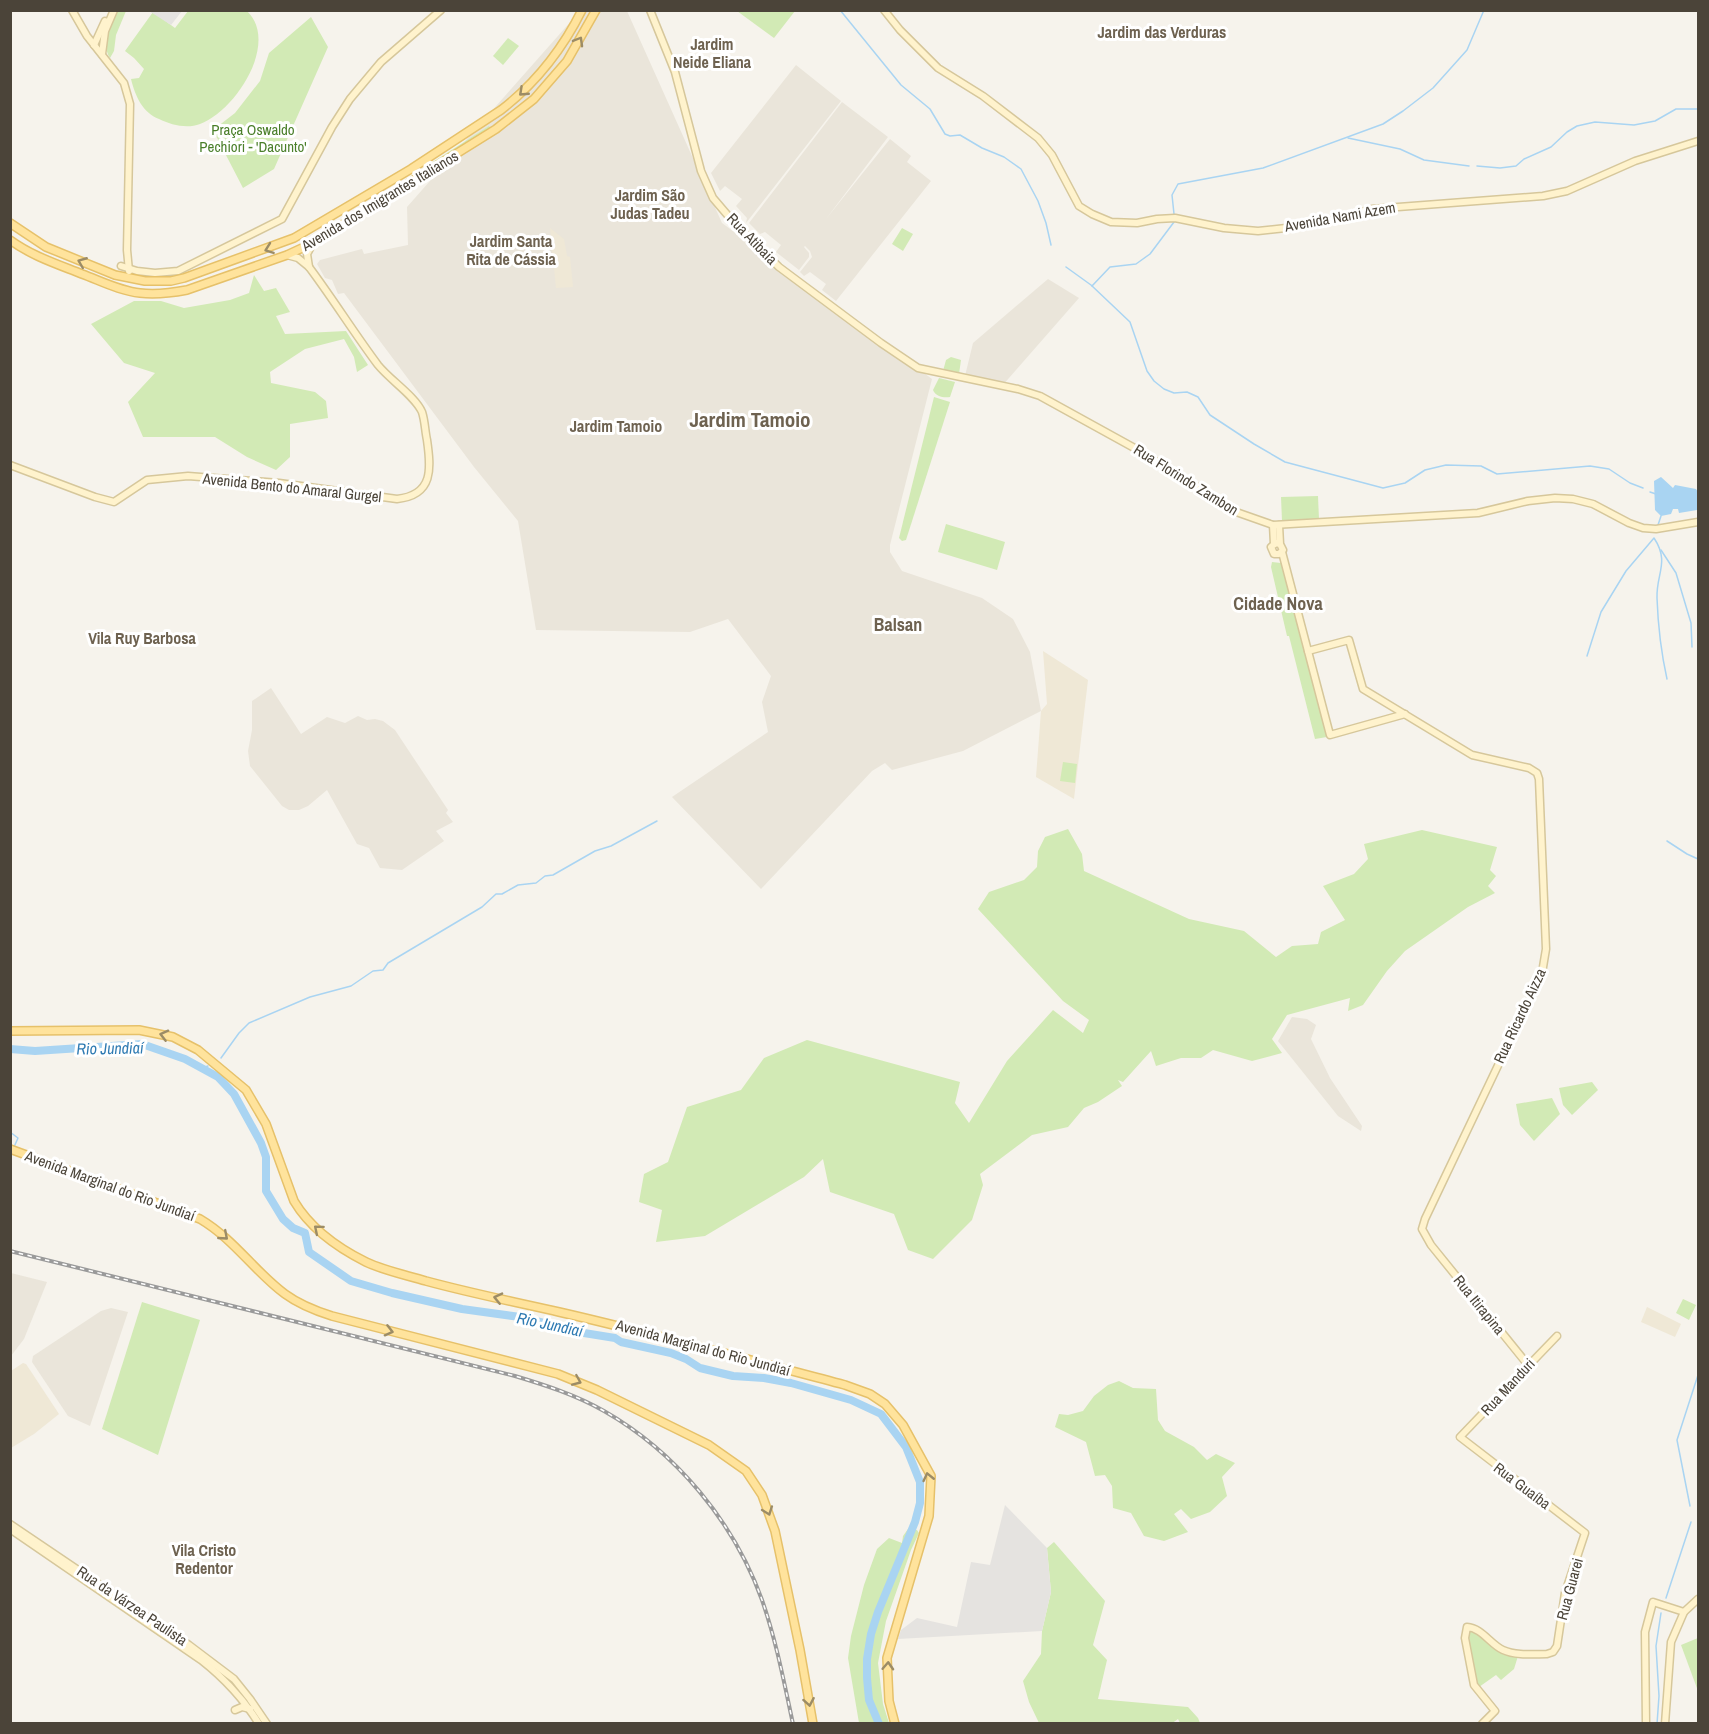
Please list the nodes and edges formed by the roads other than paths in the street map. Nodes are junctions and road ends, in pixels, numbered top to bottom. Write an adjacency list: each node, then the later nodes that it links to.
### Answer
1 (72, 10): 9 (street)
2 (112, 10): 8 (street); 11 (street)
3 (441, 10): 29 (street)
4 (582, 10): 12 (main road, Avenida dos Imigrantes Italianos)
5 (596, 10): 13 (main road, Avenida dos Imigrantes Italianos, one-way to 5)
6 (651, 10): 34 (street, Rua Atibaia)
7 (884, 10): 16 (street, Avenida Nami Azem)
8 (102, 29): 9 (street); 10 (street)
9 (87, 36): 10 (street)
10 (94, 45): 11 (street)
11 (102, 54): 24 (street)
12 (550, 63): 13 (main road); 14 (main road, Avenida dos Imigrantes Italianos, one-way to 14)
13 (553, 78): 15 (main road, Avenida dos Imigrantes Italianos)
14 (489, 119): 15 (main road); 17 (main road, Avenida dos Imigrantes Italianos)
15 (489, 133): 18 (main road, Avenida dos Imigrantes Italianos)
16 (1698, 141)
17 (379, 188): 18 (main road); 20 (main road, Avenida dos Imigrantes Italianos)
18 (384, 198): 22 (main road, Avenida dos Imigrantes Italianos)
19 (10, 223): 23 (main road, Avenida dos Imigrantes Italianos)
20 (315, 227): 22 (main road); 32 (main road, Avenida dos Imigrantes Italianos, one-way to 32)
21 (10, 240): 25 (main road, Avenida dos Imigrantes Italianos)
22 (313, 243): 26 (main road, Avenida dos Imigrantes Italianos); 28 (street)
23 (46, 247): 25 (main road); 30 (main road, Avenida dos Imigrantes Italianos, one-way to 23)
24 (127, 250): 27 (street); 29 (street)
25 (32, 254): 33 (main road, Avenida dos Imigrantes Italianos)
26 (287, 255): 28 (street); 33 (main road, Avenida dos Imigrantes Italianos)
27 (121, 266): 29 (street); 30 (street)
28 (309, 267): 35 (street, Avenida Bento do Amaral Gurgel)
29 (129, 269): 31 (street)
30 (116, 275): 31 (main road, Avenida dos Imigrantes Italianos)
31 (130, 279): 32 (main road, Avenida dos Imigrantes Italianos)
32 (181, 279): 33 (main road)
33 (184, 290)
34 (960, 378): 37 (street, Rua Florindo Zambon)
35 (10, 465)
36 (1698, 522): 37 (street, Rua Florindo Zambon)
37 (1276, 525): 38 (street)
38 (1277, 544): 39 (street); 39 (street)
39 (1282, 552): 40 (street)
40 (1308, 651): 41 (street); 43 (street)
41 (1386, 702): 42 (street); 43 (street)
42 (1405, 714): 43 (street); 46 (street, Rua Ricardo Aizza)
43 (1381, 721)
44 (10, 1031): 61 (main road, Avenida Marginal do Rio Jundiaí, one-way to 44)
45 (13, 1150): 60 (main road, Avenida Marginal do Rio Jundiaí, one-way to 60)
46 (1431, 1245): 48 (street, Rua Itirapina)
47 (1557, 1336): 48 (street, Rua Manduri)
48 (1528, 1365): 49 (street, Rua Manduri)
49 (1460, 1437): 52 (street, Rua Guaíba)
50 (10, 1524): 55 (street, Rua da Várzea Paulista)
51 (10, 1529): 55 (street, Rua da Várzea Paulista)
52 (1585, 1533): 62 (street, Rua Guarei)
53 (1698, 1599): 54 (street)
54 (1684, 1612): 63 (street); 64 (street)
55 (245, 1696): 56 (street); 59 (street)
56 (250, 1708): 57 (street); 58 (street)
57 (235, 1710)
58 (259, 1724)
59 (267, 1724)
60 (813, 1724)
61 (895, 1724)
62 (1482, 1724)
63 (1646, 1724)
64 (1665, 1724)

